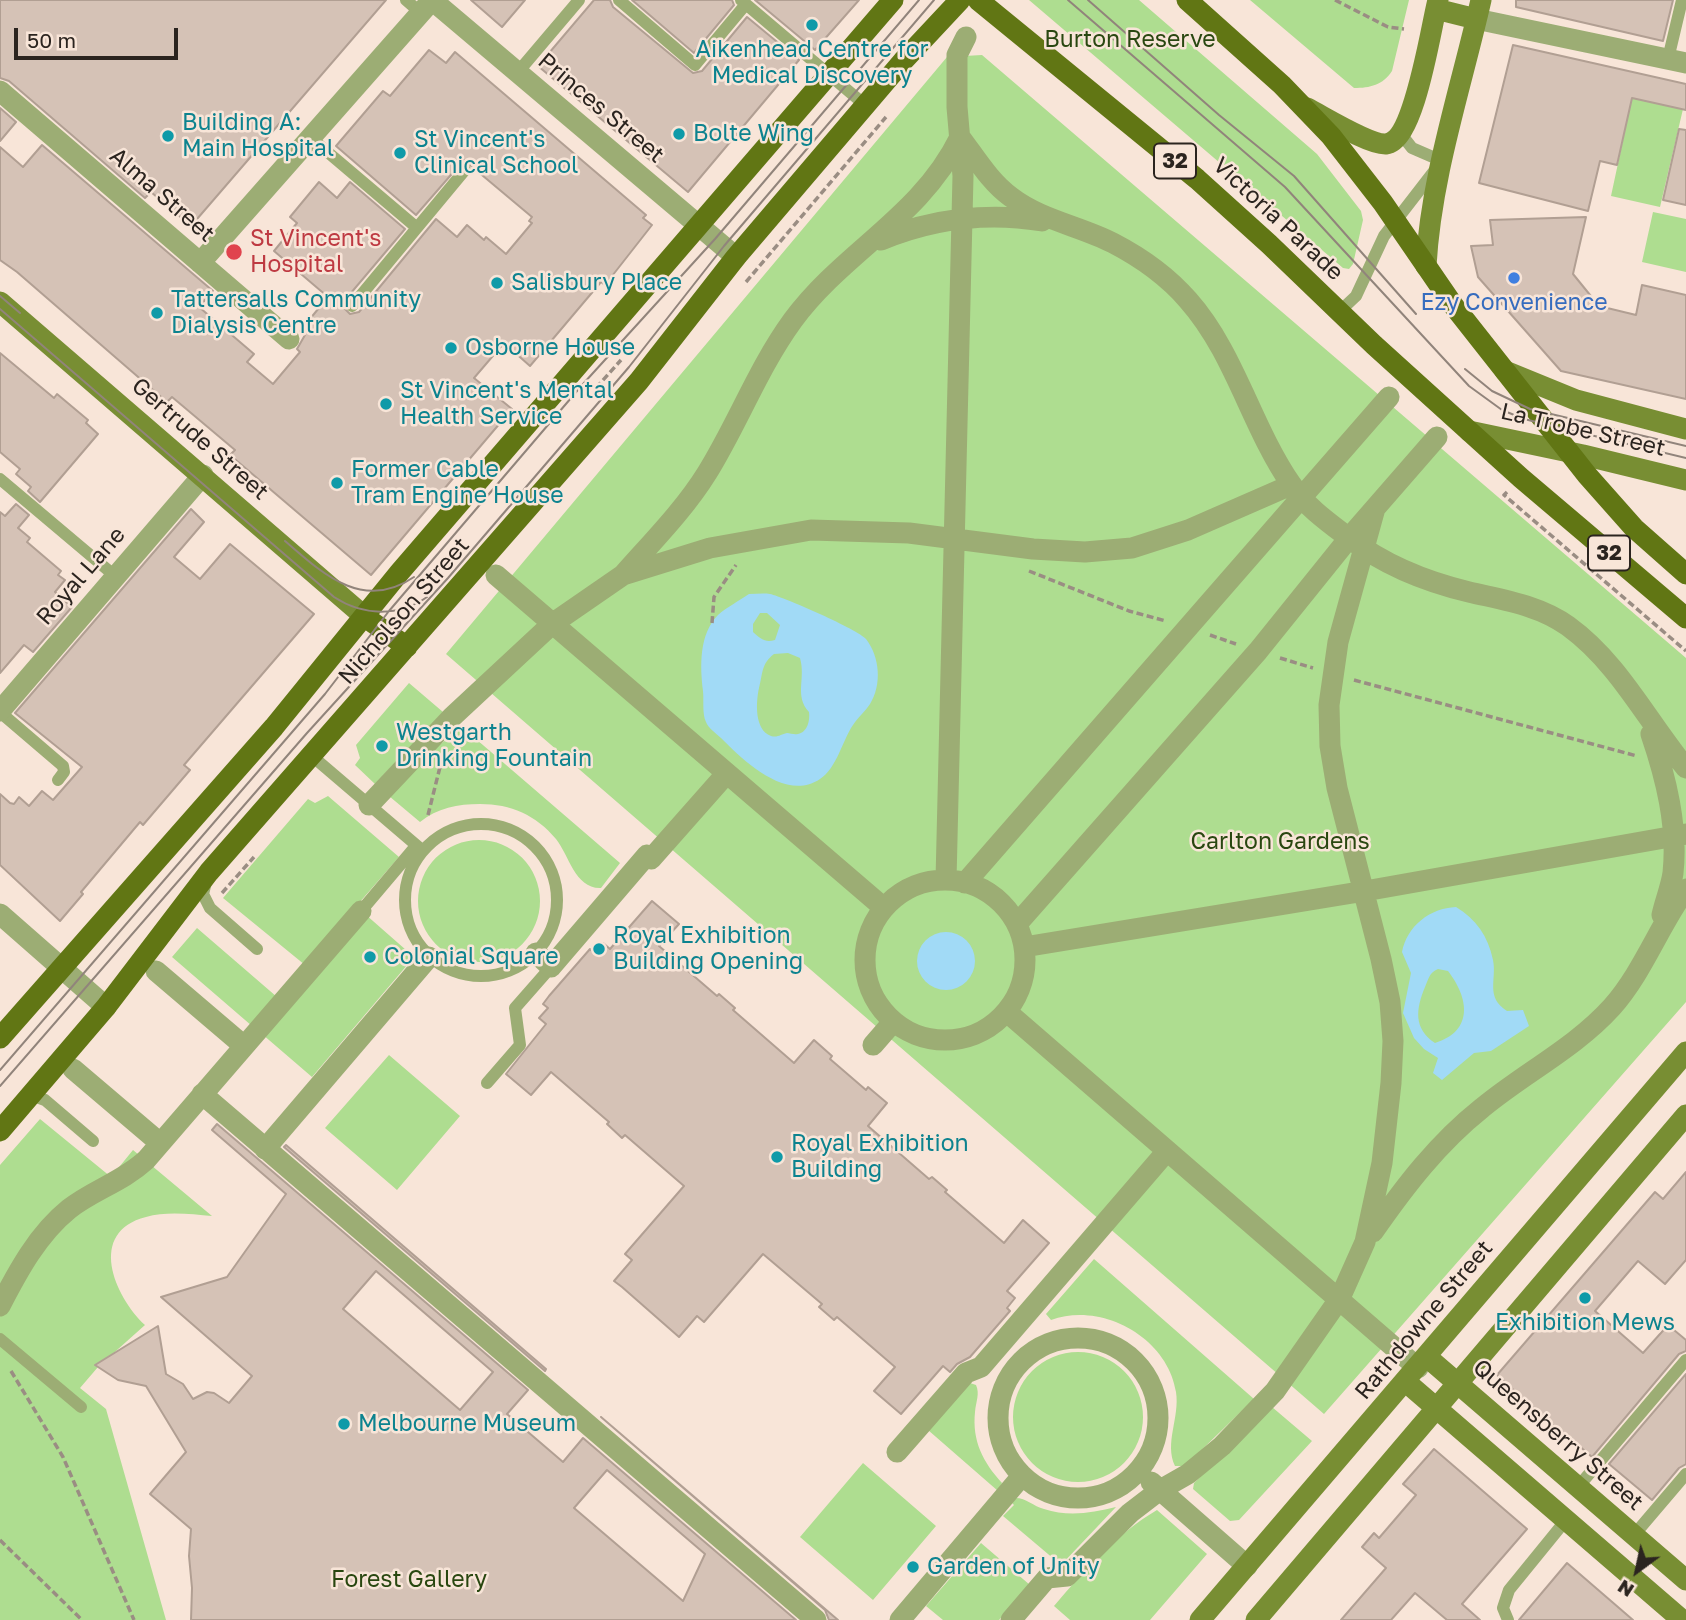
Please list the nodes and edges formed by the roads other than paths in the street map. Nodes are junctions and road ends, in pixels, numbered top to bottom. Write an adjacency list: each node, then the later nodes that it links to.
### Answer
1 (579, 0): 14 (lane)
2 (619, 0): 8 (lane)
3 (893, 0): 15 (main road, Nicholson Street)
4 (960, 0): 17 (main road, Nicholson Street)
5 (978, 0): 35 (main road, Victoria Parade / 32)
6 (1186, 0): 18 (main road, 32)
7 (1682, 0): 13 (lane)
8 (743, 2): 15 (lane)
9 (423, 3): 14 (street, Princes Street); 21 (street)
10 (1437, 4): 11 (main road); 19 (main road)
11 (1479, 9): 13 (street); 22 (main road)
12 (966, 37): 20 (street)
13 (1677, 61)
14 (518, 72): 26 (street, Princes Street)
15 (829, 74): 17 (lane); 26 (main road, Nicholson Street)
16 (0, 91): 31 (street, Alma Street)
17 (865, 105): 30 (main road, Nicholson Street)
18 (1305, 107): 19 (main road); 25 (main road, 32)
19 (1401, 134): 22 (lane)
20 (960, 137): 24 (street); 27 (street); 29 (street)
21 (311, 138): 28 (lane); 31 (street)
22 (1442, 160): 25 (lane); 32 (main road)
23 (465, 170): 28 (lane)
24 (960, 220): 27 (street); 29 (street); 47 (street)
25 (1396, 222): 32 (main road, 32); 35 (lane)
26 (699, 225): 30 (street, Princes Street); 53 (main road, Nicholson Street)
27 (1068, 225): 46 (street)
28 (416, 228): 34 (lane)
29 (871, 244): 51 (street)
30 (736, 257): 56 (main road, Nicholson Street)
31 (200, 263): 36 (street, Alma Street)
32 (1426, 266): 37 (main road, 32)
33 (0, 303): 43 (main road, Gertrude Street)
34 (352, 306)
35 (1339, 312): 40 (main road, Victoria Parade / 32)
36 (289, 339)
37 (1505, 371): 39 (main road, La Trobe Street); 42 (main road, 32)
38 (1389, 397): 46 (street)
39 (1686, 429)
40 (1469, 431): 42 (main road, La Trobe Street); 54 (main road, 32)
41 (1437, 437): 48 (street)
42 (1570, 452): 45 (main road, La Trobe Street); 49 (main road, 32)
43 (203, 475): 52 (street, Royal Lane); 53 (main road, Gertrude Street)
44 (0, 479): 52 (lane)
45 (1686, 480)
46 (1297, 492): 47 (street); 48 (street); 67 (street)
47 (955, 538): 51 (street); 67 (street)
48 (1356, 543): 57 (street); 69 (street); 73 (street)
49 (1686, 574)
50 (495, 575): 55 (street)
51 (623, 575): 55 (street)
52 (115, 576): 58 (street, Royal Lane)
53 (365, 617): 56 (main road); 79 (main road, Nicholson Street)
54 (1686, 618)
55 (552, 624): 61 (street); 63 (street)
56 (407, 647): 59 (main road, Nicholson Street)
57 (1642, 708): 60 (street); 64 (street)
58 (0, 712): 62 (lane)
59 (312, 755): 63 (lane); 66 (main road, Nicholson Street)
60 (1686, 768)
61 (727, 773): 70 (street); 78 (street)
62 (58, 780)
63 (369, 805): 65 (lane)
64 (1680, 835): 69 (street); 74 (street)
65 (419, 848): 71 (lane); 77 (lane); 78 (lane)
66 (209, 872): 76 (lane); 81 (main road, Nicholson Street)
67 (956, 881): 70 (street); 73 (street)
68 (1686, 889): 74 (street)
69 (1365, 891): 75 (street); 98 (street)
70 (884, 908): 83 (street)
71 (361, 911): 86 (street)
72 (0, 914): 79 (street)
73 (1017, 924): 75 (street)
74 (1656, 937): 98 (street)
75 (1024, 947): 82 (street)
76 (257, 949)
77 (429, 957): 78 (lane); 96 (street)
78 (543, 960): 89 (lane)
79 (61, 967): 81 (street); 84 (main road, Nicholson Street)
80 (156, 971): 86 (street)
81 (106, 1007): 91 (main road, Nicholson Street)
82 (1007, 1012): 83 (street); 97 (street)
83 (893, 1021): 85 (street)
84 (0, 1038)
85 (873, 1045)
86 (244, 1046): 90 (street)
87 (1686, 1052): 105 (main road, Rathdowne Street)
88 (73, 1069): 95 (street)
89 (487, 1083)
90 (202, 1094): 95 (street); 96 (street)
91 (31, 1095): 93 (main road, Nicholson Street); 94 (lane)
92 (1686, 1115): 106 (main road)
93 (0, 1131)
94 (93, 1141)
95 (160, 1143): 100 (street)
96 (265, 1149): 122 (street)
97 (1167, 1151): 99 (street); 102 (street)
98 (1365, 1242): 99 (street)
99 (1340, 1298): 105 (street); 116 (street)
100 (0, 1306)
101 (0, 1339): 107 (lane)
102 (998, 1348): 104 (street); 111 (street)
103 (1686, 1360): 115 (lane)
104 (1017, 1364): 112 (street); 114 (street)
105 (1417, 1369): 106 (main road, Queensberry Street); 108 (main road); 120 (main road, Rathdowne Street)
106 (1458, 1384): 108 (main road); 109 (main road, Queensberry Street)
107 (81, 1407)
108 (1437, 1409): 110 (main road); 126 (main road)
109 (1506, 1425): 110 (main road); 115 (main road, Queensberry Street)
110 (1484, 1450): 117 (main road)
111 (897, 1452)
112 (1139, 1472): 114 (street); 116 (street)
113 (1686, 1474): 118 (lane)
114 (1021, 1477): 123 (street)
115 (1578, 1487): 117 (main road); 118 (main road, Queensberry Street)
116 (1160, 1490): 120 (street); 124 (street)
117 (1562, 1517): 119 (main road); 127 (lane)
118 (1634, 1535): 119 (main road); 121 (main road, Queensberry Street)
119 (1613, 1560): 128 (main road)
120 (1247, 1566): 125 (main road, Rathdowne Street)
121 (1686, 1580)
122 (816, 1620)
123 (900, 1620)
124 (1011, 1620)
125 (1200, 1620)
126 (1256, 1620)
127 (1508, 1620)
128 (1682, 1620)

